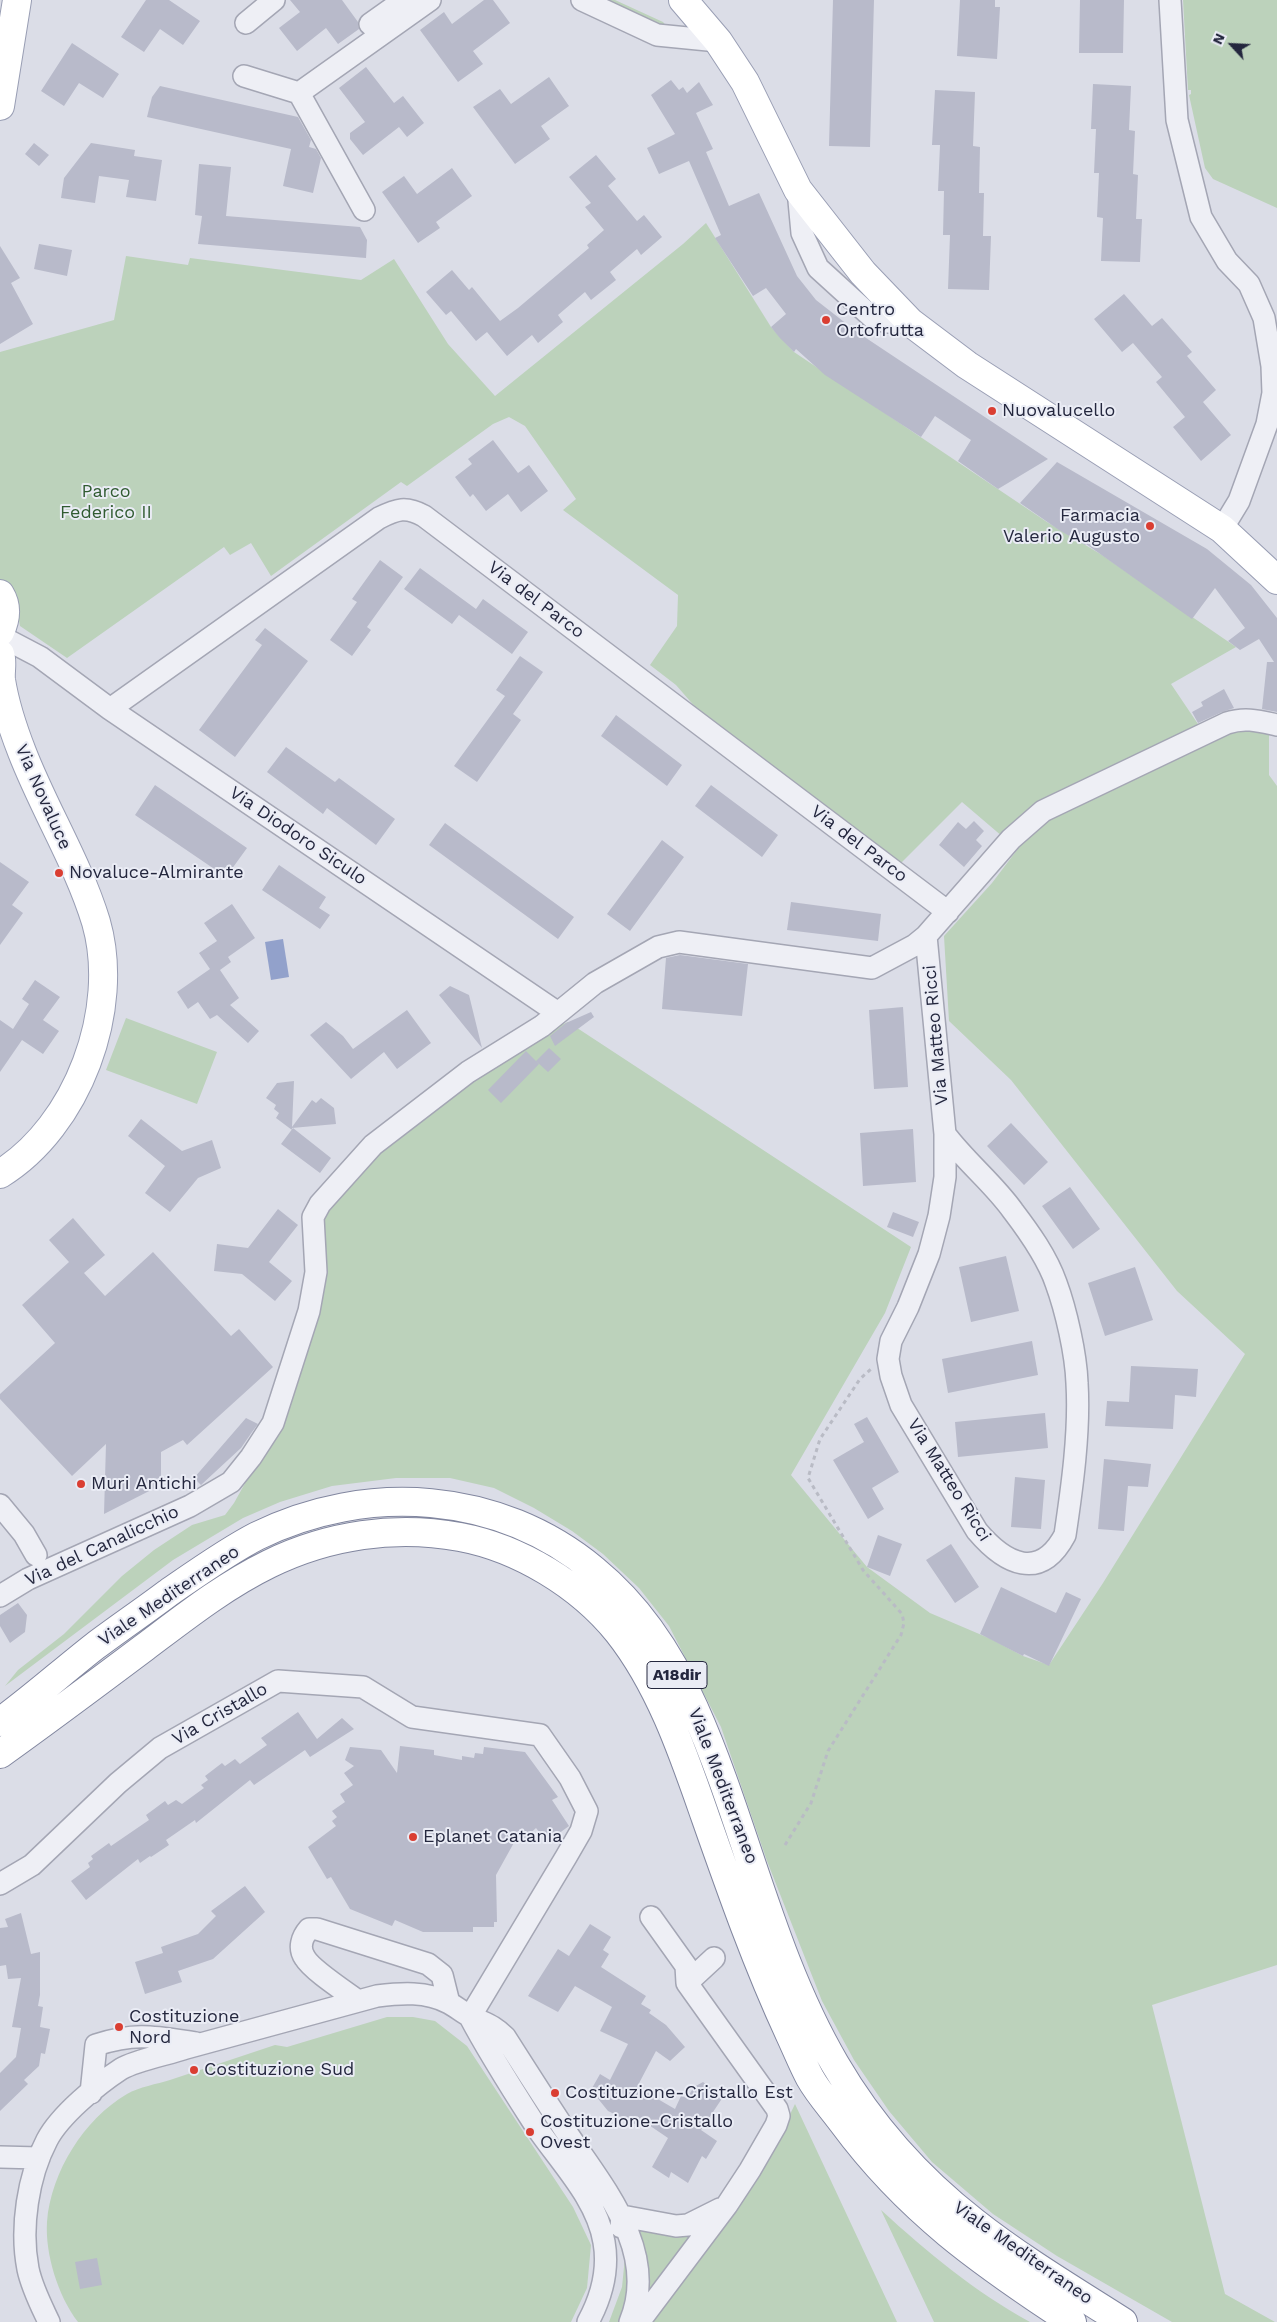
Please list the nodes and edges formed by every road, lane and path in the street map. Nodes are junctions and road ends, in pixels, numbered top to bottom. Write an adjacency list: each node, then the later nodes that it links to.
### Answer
1 (17, 0): 13 (main road)
2 (274, 0): 8 (street)
3 (404, 0): 9 (street)
4 (430, 0): 12 (street)
5 (582, 0): 10 (street)
6 (683, 0): 10 (main road)
7 (1170, 0): 15 (street)
8 (246, 23)
9 (370, 24)
10 (718, 41): 15 (main road)
11 (244, 76): 12 (street)
12 (299, 93): 14 (street)
13 (0, 106)
14 (364, 210)
15 (1222, 529): 16 (main road)
16 (1277, 580)
17 (2, 619): 20 (street, Via Diodoro Siculo)
18 (0, 654): 19 (main road, Via Novaluce)
19 (4, 706): 26 (main road, Via Novaluce)
20 (110, 708): 22 (street, Via del Parco); 24 (street, Via Diodoro Siculo)
21 (1277, 725): 22 (street)
22 (948, 912): 23 (street)
23 (926, 936): 24 (street); 25 (street, Via Matteo Ricci)
24 (558, 1014): 30 (street, Via del Canalicchio)
25 (946, 1134): 27 (street, Via Matteo Ricci); 27 (street, Via Matteo Ricci)
26 (0, 1174)
27 (890, 1350): 33 (path)
28 (0, 1505): 29 (street)
29 (36, 1555)
30 (0, 1596)
31 (0, 1722): 53 (main road, Viale Mediterraneo / A18dir)
32 (0, 1754): 52 (main road, Viale Mediterraneo / A18dir)
33 (785, 1845)
34 (0, 1884): 40 (street, Via Cristallo)
35 (651, 1917): 37 (street)
36 (714, 1958): 37 (street)
37 (687, 1983): 45 (street)
38 (358, 2001): 39 (street); 39 (street); 41 (street)
39 (449, 2003): 40 (street)
40 (470, 2017): 46 (street); 48 (street)
41 (201, 2044): 42 (street); 42 (street)
42 (91, 2093): 44 (street)
43 (0, 2158): 44 (street)
44 (39, 2158): 47 (street)
45 (727, 2205): 46 (street); 51 (street)
46 (622, 2216): 49 (street); 50 (street)
47 (49, 2322)
48 (588, 2322)
49 (604, 2322)
50 (630, 2322)
51 (639, 2322)
52 (1072, 2322)
53 (1123, 2322)

